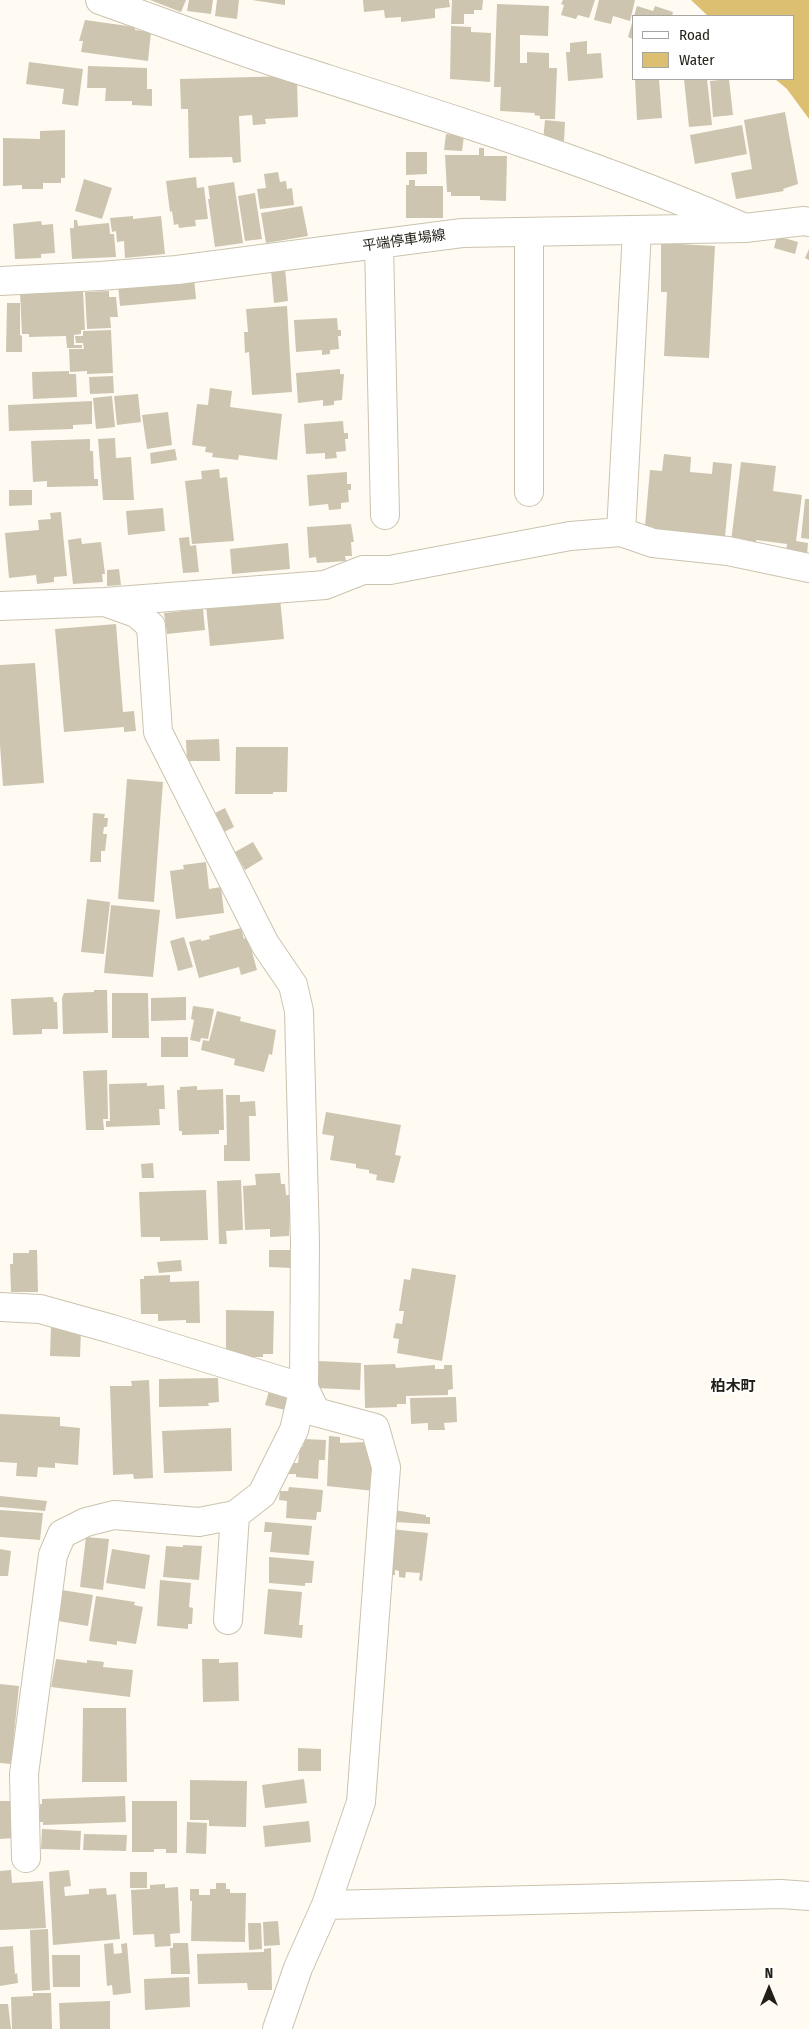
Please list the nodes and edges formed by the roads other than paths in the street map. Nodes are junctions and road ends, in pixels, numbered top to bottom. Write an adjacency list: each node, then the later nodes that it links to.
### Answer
1 (100, 0): 3 (street)
2 (809, 222): 3 (street, 平端停車場線)
3 (745, 228): 4 (street, 平端停車場線)
4 (637, 231): 5 (street, 平端停車場線); 10 (street)
5 (529, 232): 6 (street, 平端停車場線); 8 (street)
6 (378, 245): 7 (street, 平端停車場線); 9 (street)
7 (0, 280)
8 (529, 492)
9 (385, 515)
10 (621, 532): 11 (street); 12 (street)
11 (809, 568)
12 (105, 602): 13 (street); 15 (street)
13 (0, 606)
14 (0, 1307): 15 (street)
15 (304, 1388): 16 (street); 20 (street)
16 (235, 1515): 17 (street); 18 (street)
17 (228, 1620)
18 (26, 1858)
19 (809, 1896): 20 (street)
20 (326, 1905): 21 (street)
21 (277, 2029)

